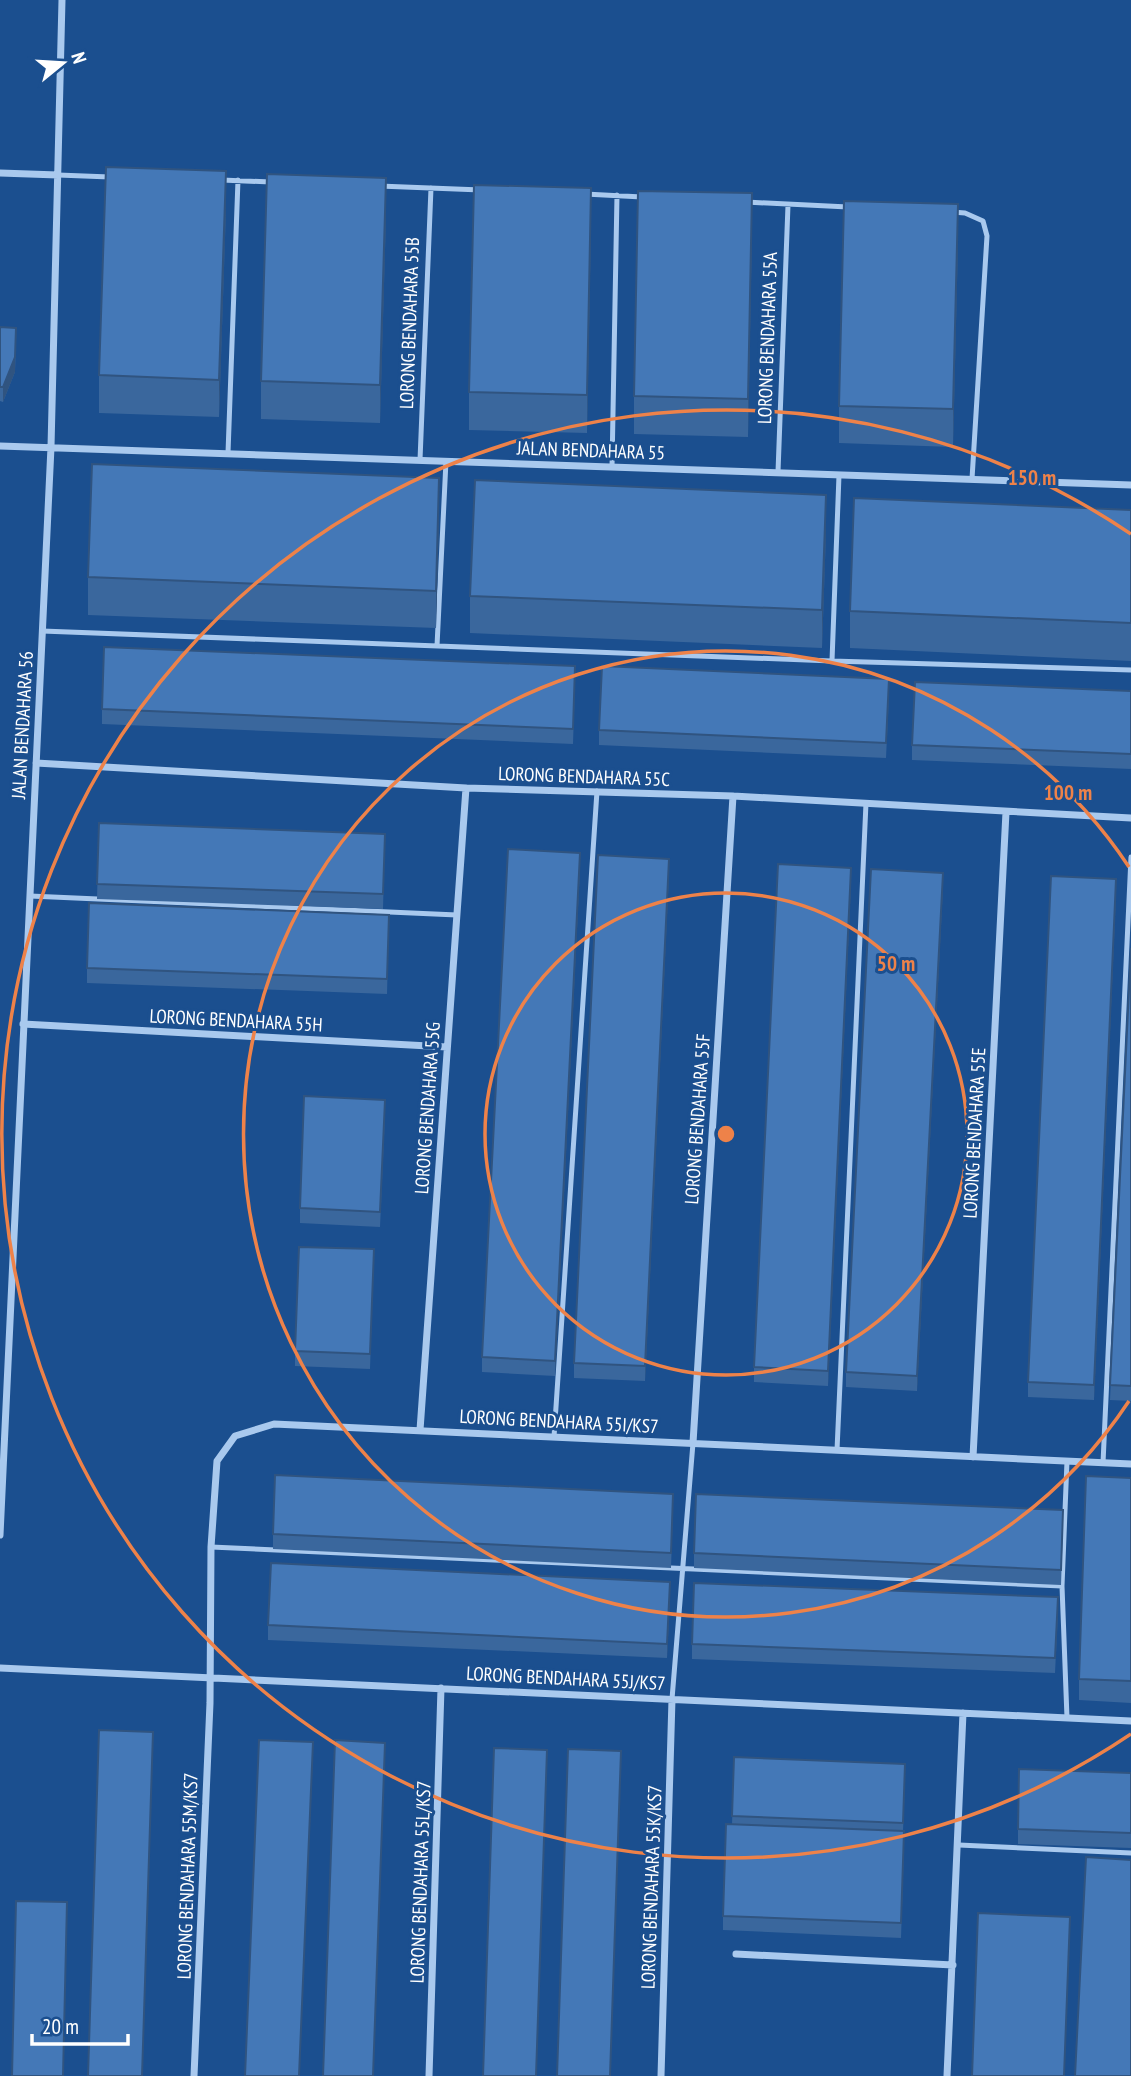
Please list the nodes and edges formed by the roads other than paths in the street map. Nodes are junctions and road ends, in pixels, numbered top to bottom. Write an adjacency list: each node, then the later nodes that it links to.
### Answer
1 (62, 0): 3 (street, JALAN BENDAHARA 56)
2 (0, 173): 3 (street)
3 (58, 175): 4 (lane); 19 (street, JALAN BENDAHARA 56)
4 (113, 177)
5 (211, 180): 6 (lane)
6 (238, 180): 7 (lane); 20 (lane)
7 (280, 182)
8 (376, 186): 9 (lane)
9 (431, 188): 10 (lane); 21 (lane, LORONG BENDAHARA 55B)
10 (484, 190)
11 (577, 194): 12 (lane)
12 (617, 195): 13 (lane); 23 (lane)
13 (656, 197)
14 (735, 202): 15 (lane)
15 (788, 205): 16 (lane); 24 (lane, LORONG BENDAHARA 55A)
16 (856, 208)
17 (938, 212): 26 (lane)
18 (0, 446): 19 (street, JALAN BENDAHARA 55)
19 (51, 447): 20 (street, JALAN BENDAHARA 55); 28 (street, JALAN BENDAHARA 56)
20 (228, 453): 21 (street, JALAN BENDAHARA 55)
21 (420, 460): 22 (street, JALAN BENDAHARA 55)
22 (446, 461): 23 (street, JALAN BENDAHARA 55); 29 (lane)
23 (612, 467): 24 (street, JALAN BENDAHARA 55)
24 (778, 472): 25 (street, JALAN BENDAHARA 55)
25 (839, 475): 26 (street, JALAN BENDAHARA 55); 30 (lane)
26 (972, 479): 27 (street, JALAN BENDAHARA 55)
27 (1131, 485)
28 (42, 631): 29 (lane); 32 (street, JALAN BENDAHARA 56)
29 (437, 646): 30 (lane)
30 (832, 662): 31 (lane)
31 (1131, 670)
32 (36, 763): 33 (street, LORONG BENDAHARA 55C); 40 (street, JALAN BENDAHARA 56)
33 (466, 788): 34 (street, LORONG BENDAHARA 55C); 41 (street, LORONG BENDAHARA 55G)
34 (597, 792): 35 (street, LORONG BENDAHARA 55C); 45 (lane)
35 (733, 796): 36 (street, LORONG BENDAHARA 55C); 46 (street, LORONG BENDAHARA 55F)
36 (866, 803): 37 (street, LORONG BENDAHARA 55C); 47 (lane)
37 (1006, 811): 38 (street, LORONG BENDAHARA 55C); 48 (street, LORONG BENDAHARA 55E)
38 (1131, 818)
39 (1131, 857): 50 (lane)
40 (30, 896): 41 (lane); 42 (street, JALAN BENDAHARA 56)
41 (457, 915): 43 (street, LORONG BENDAHARA 55G)
42 (23, 1024): 43 (street, LORONG BENDAHARA 55H); 52 (street, JALAN BENDAHARA 56)
43 (447, 1047): 44 (street, LORONG BENDAHARA 55G)
44 (420, 1430): 45 (street, LORONG BENDAHARA 55I/KS7); 53 (street, LORONG BENDAHARA 55I/KS7)
45 (554, 1437): 46 (street, LORONG BENDAHARA 55I/KS7)
46 (693, 1443): 47 (street, LORONG BENDAHARA 55I/KS7); 54 (lane)
47 (837, 1450): 48 (street, LORONG BENDAHARA 55I/KS7)
48 (973, 1457): 49 (street, LORONG BENDAHARA 55I/KS7)
49 (1067, 1461): 50 (street, LORONG BENDAHARA 55I/KS7); 55 (lane)
50 (1103, 1463): 51 (street, LORONG BENDAHARA 55I/KS7)
51 (1131, 1464)
52 (0, 1535)
53 (211, 1547): 54 (lane); 57 (street, LORONG BENDAHARA 55I/KS7)
54 (683, 1569): 55 (lane); 59 (lane)
55 (1062, 1586): 61 (lane)
56 (0, 1668): 57 (street, LORONG BENDAHARA 55J/KS7)
57 (211, 1678): 58 (street, LORONG BENDAHARA 55J/KS7); 67 (street, LORONG BENDAHARA 55M/KS7)
58 (441, 1688): 59 (street, LORONG BENDAHARA 55J/KS7); 68 (street, LORONG BENDAHARA 55L/KS7)
59 (672, 1699): 60 (street, LORONG BENDAHARA 55J/KS7); 69 (street, LORONG BENDAHARA 55K/KS7)
60 (963, 1713): 61 (street, LORONG BENDAHARA 55J/KS7); 63 (street)
61 (1067, 1718): 62 (street, LORONG BENDAHARA 55J/KS7)
62 (1131, 1721)
63 (958, 1845): 64 (lane); 66 (street)
64 (1131, 1853)
65 (736, 1954): 66 (street)
66 (953, 1965): 70 (street)
67 (194, 2076)
68 (429, 2076)
69 (661, 2076)
70 (947, 2076)

